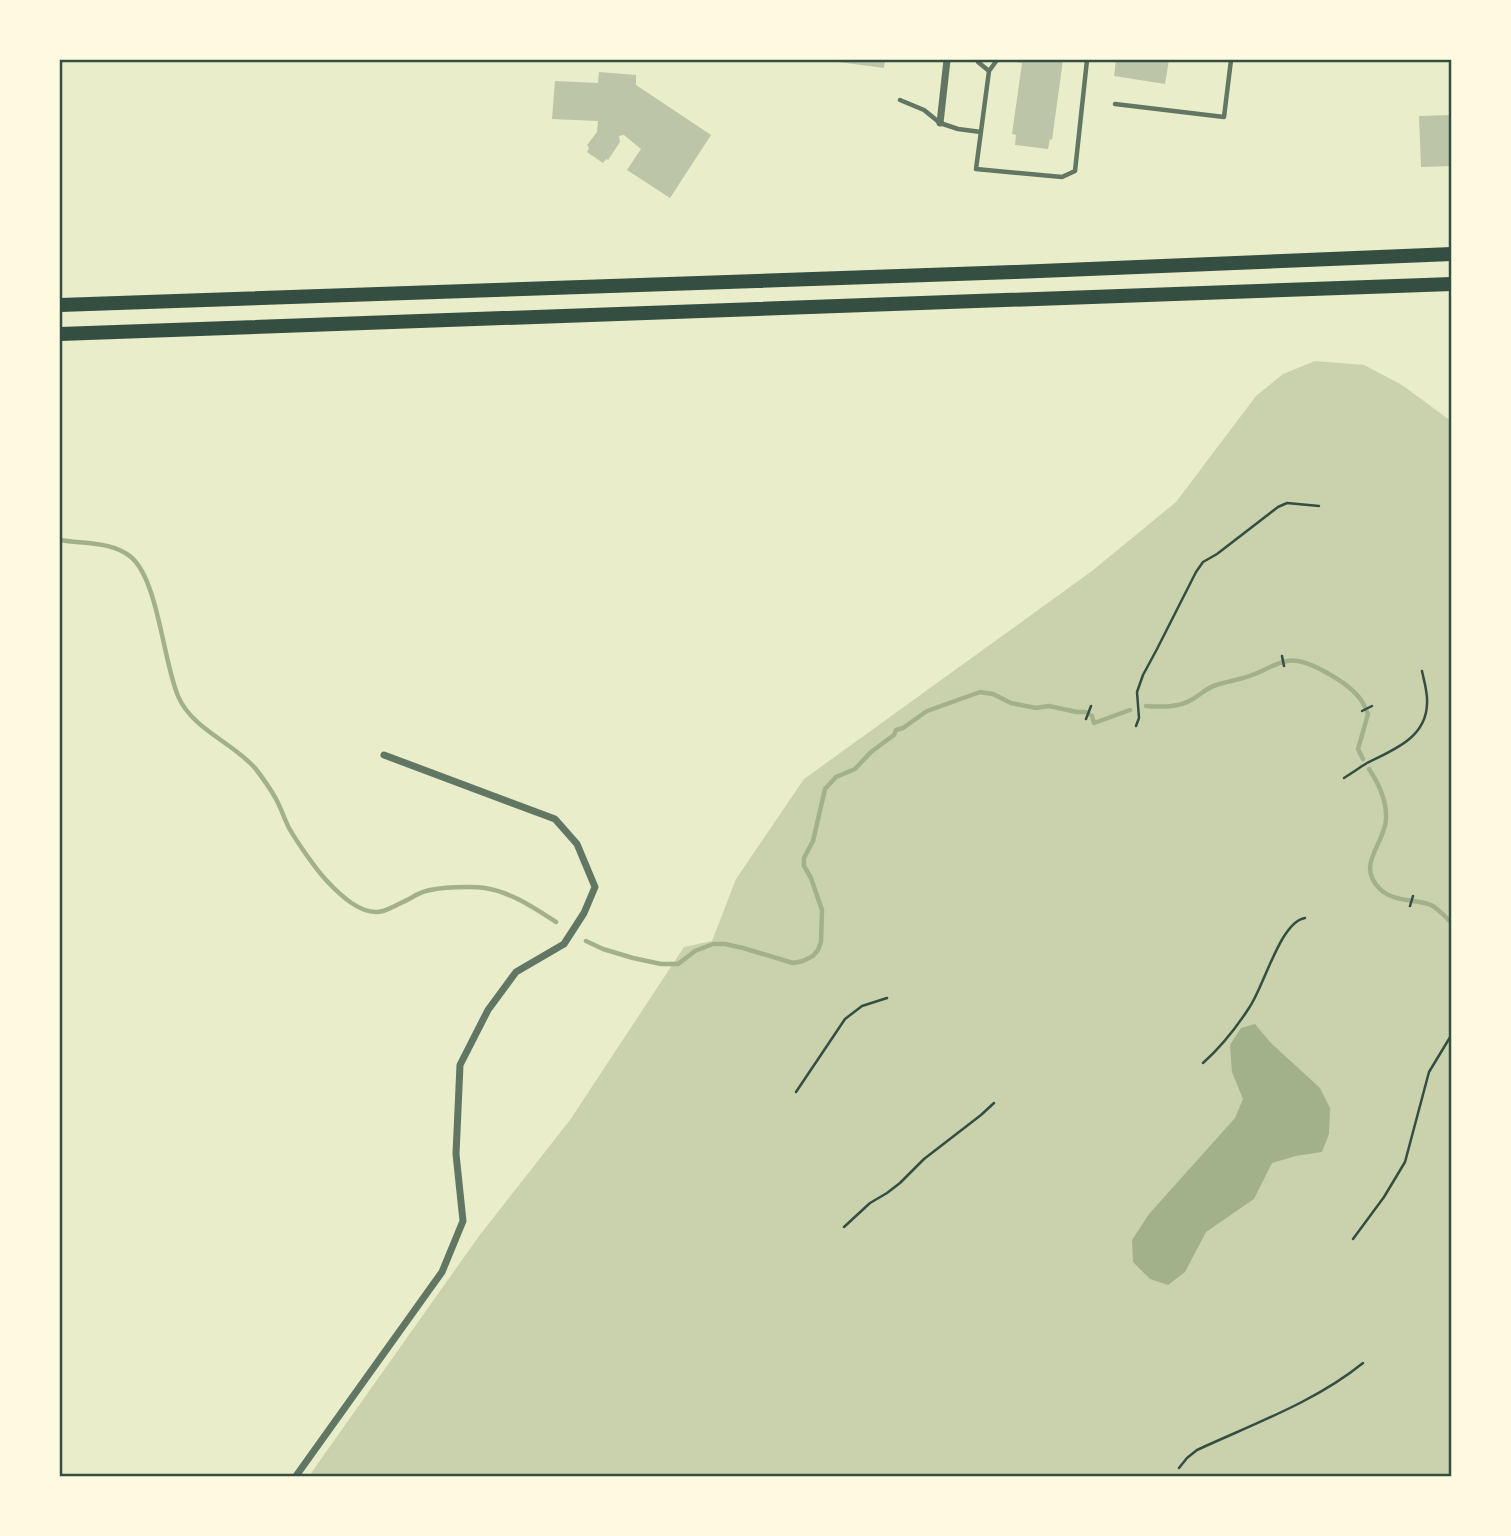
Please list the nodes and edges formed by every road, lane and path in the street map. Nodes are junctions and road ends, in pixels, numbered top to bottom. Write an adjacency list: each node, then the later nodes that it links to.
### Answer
1 (947, 60): 9 (street)
2 (978, 60): 6 (lane)
3 (997, 60): 6 (lane)
4 (1087, 60): 10 (lane)
5 (1231, 60): 8 (lane)
6 (989, 71): 10 (lane)
7 (900, 100): 9 (lane)
8 (1115, 104)
9 (940, 123): 10 (lane)
10 (981, 132)
11 (1451, 254): 13 (main road)
12 (1451, 284): 14 (main road)
13 (60, 305)
14 (60, 334)
15 (1319, 506): 23 (path)
16 (1282, 656): 17 (path)
17 (1284, 666)
18 (1422, 671): 25 (path)
19 (1091, 706): 22 (path)
20 (1372, 706): 21 (path)
21 (1362, 711)
22 (1086, 719)
23 (1136, 726)
24 (384, 755): 38 (street)
25 (1344, 778)
26 (1413, 896): 27 (path)
27 (1410, 906)
28 (1305, 918): 31 (path)
29 (887, 998): 32 (path)
30 (1451, 1034): 35 (path)
31 (1203, 1063)
32 (796, 1091)
33 (994, 1102): 34 (path)
34 (844, 1227)
35 (1353, 1239)
36 (1363, 1363): 37 (path)
37 (1179, 1468)
38 (296, 1476)

